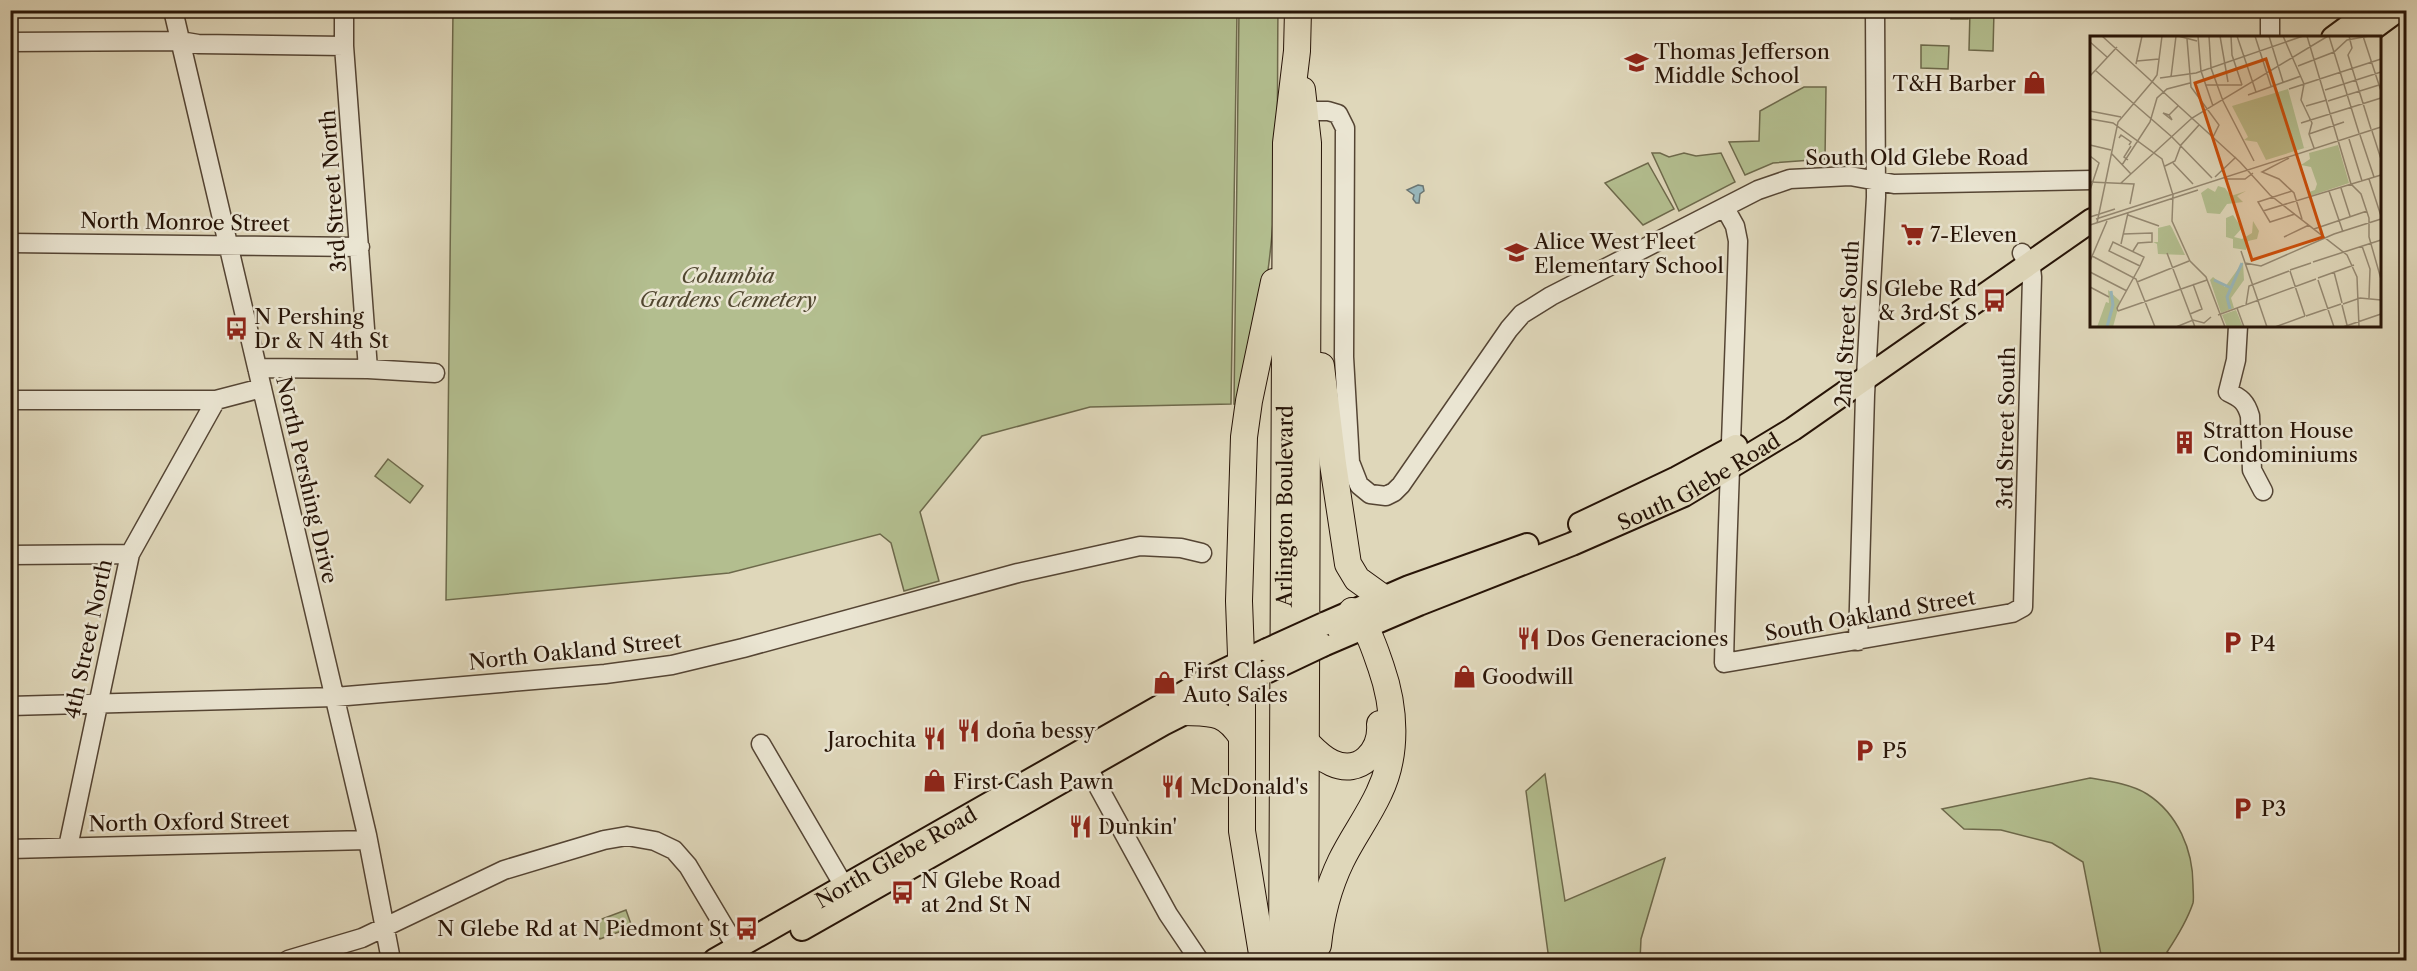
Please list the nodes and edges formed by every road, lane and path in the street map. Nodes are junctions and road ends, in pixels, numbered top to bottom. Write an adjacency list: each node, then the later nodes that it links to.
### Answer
1 (173, 10): 11 (street, North Pershing Drive)
2 (344, 10): 13 (street, 3rd Street North)
3 (1298, 10): 14 (highway, Arlington Boulevard)
4 (1875, 10): 17 (street, 2nd Street South)
5 (2270, 10): 8 (street)
6 (2371, 10): 9 (main road)
7 (2398, 10): 10 (main road)
8 (2270, 36)
9 (2336, 36)
10 (2363, 36)
11 (180, 41): 12 (street); 13 (street); 23 (street, North Pershing Drive)
12 (10, 42)
13 (344, 46): 24 (street, 3rd Street North)
14 (1298, 51): 15 (highway, Arlington Boulevard); 21 (highway, Arlington Boulevard)
15 (1305, 111): 19 (street, South Old Glebe Road); 26 (highway, Arlington Boulevard)
16 (2090, 180): 17 (street, South Old Glebe Road)
17 (1876, 181): 19 (street, South Old Glebe Road); 30 (street, 2nd Street South)
18 (2090, 205): 25 (main road, South Glebe Road)
19 (1725, 208): 35 (street)
20 (2090, 221): 25 (main road, South Glebe Road)
21 (1285, 226): 46 (highway); 66 (highway, Arlington Boulevard)
22 (10, 243): 23 (street, North Monroe Street)
23 (227, 245): 24 (street, North Monroe Street); 28 (street, North Pershing Drive)
24 (360, 247): 29 (street, 3rd Street North)
25 (2025, 259): 30 (main road, South Glebe Road); 42 (street, 3rd Street South)
26 (1308, 291): 41 (highway); 52 (highway, Arlington Boulevard)
27 (2238, 327): 36 (street)
28 (257, 368): 29 (street); 32 (street, North Pershing Drive)
29 (368, 369): 31 (street)
30 (1867, 370): 35 (main road, South Glebe Road); 44 (street, 2nd Street South)
31 (435, 373)
32 (262, 388): 34 (street); 47 (street, North Pershing Drive)
33 (10, 400): 34 (street)
34 (216, 400): 38 (street, 4th Street North)
35 (1730, 459): 40 (main road, South Glebe Road); 44 (street, South Oakland Street)
36 (2263, 491)
37 (1202, 553): 47 (street, North Oakland Street)
38 (130, 554): 39 (street); 48 (street, 4th Street North)
39 (10, 555)
40 (1457, 579): 41 (main road, South Glebe Road); 43 (main road, South Glebe Road)
41 (1382, 597): 43 (main road, South Glebe Road)
42 (2023, 607): 44 (street, South Oakland Street)
43 (1357, 623): 45 (main road, South Glebe Road, bridge); 52 (highway); 68 (highway)
44 (1858, 640)
45 (1266, 661): 46 (main road, North Glebe Road)
46 (1241, 673): 50 (main road, North Glebe Road); 51 (highway); 54 (main road, North Glebe Road)
47 (335, 697): 48 (street, North Oakland Street); 55 (street, North Pershing Drive)
48 (97, 704): 49 (street, North Oakland Street); 56 (street, 4th Street North)
49 (10, 706)
50 (1185, 712): 51 (highway); 54 (main road, North Glebe Road)
51 (1242, 737): 65 (highway)
52 (1306, 742): 67 (highway, Arlington Boulevard)
53 (761, 744): 58 (street)
54 (1084, 760): 58 (main road, North Glebe Road); 64 (street)
55 (368, 840): 56 (street, North Oxford Street); 59 (street, North Pershing Drive)
56 (68, 847): 57 (street, North Oxford Street)
57 (10, 849)
58 (849, 894): 60 (main road, North Glebe Road)
59 (385, 928): 60 (street); 61 (street); 62 (street, North Pershing Drive)
60 (742, 956): 63 (main road, North Glebe Road)
61 (288, 960)
62 (391, 960)
63 (715, 960)
64 (1199, 960)
65 (1263, 960)
66 (1282, 960)
67 (1305, 960)
68 (1316, 960)

